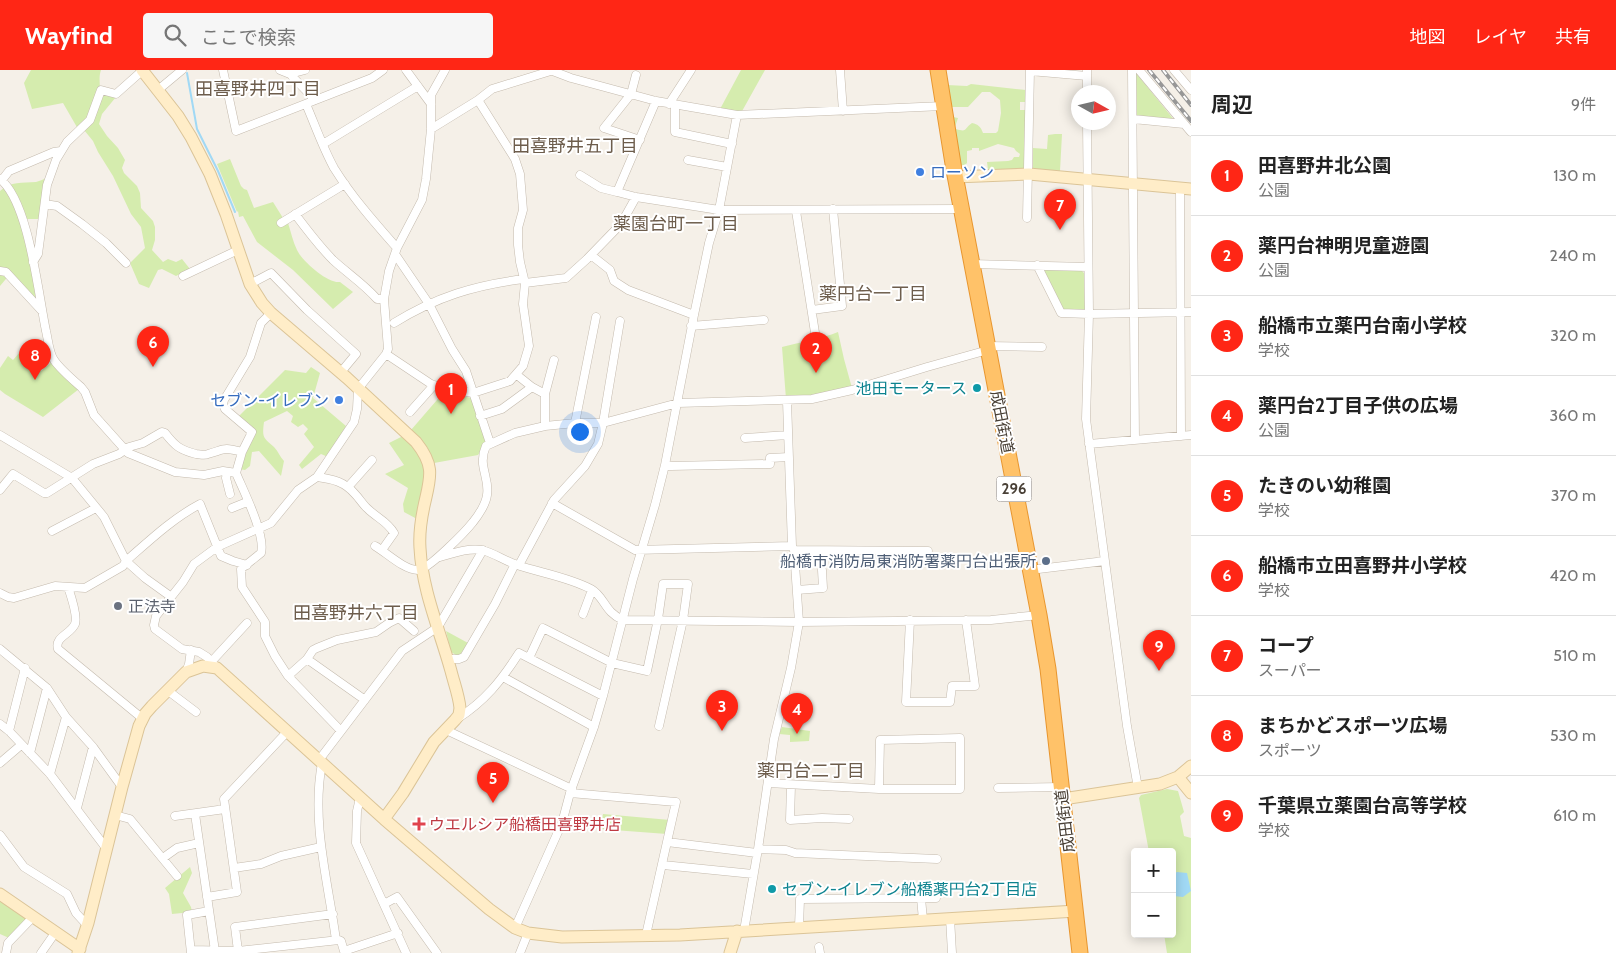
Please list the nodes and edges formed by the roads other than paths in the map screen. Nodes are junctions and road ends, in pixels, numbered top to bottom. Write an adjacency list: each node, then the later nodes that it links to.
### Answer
1 (142, 70): 22 (street); 41 (street)
2 (182, 70): 22 (street)
3 (223, 70): 27 (street)
4 (280, 70): 18 (street)
5 (305, 70): 18 (street)
6 (382, 70): 24 (street)
7 (406, 70): 20 (street)
8 (445, 70): 28 (street)
9 (552, 70): 23 (street); 25 (street)
10 (691, 70): 29 (street)
11 (840, 70): 31 (street)
12 (938, 70): 30 (highway, 成田街道 / 296)
13 (1030, 70): 17 (street); 44 (street)
14 (1132, 70): 33 (street)
15 (1139, 70): 34 (street)
16 (1174, 70): 21 (street)
17 (1087, 73)
18 (290, 74): 24 (street)
19 (636, 75): 23 (street)
20 (418, 86): 28 (street); 39 (street)
21 (1191, 89)
22 (158, 90): 62 (street)
23 (631, 94): 26 (street); 38 (street)
24 (316, 100): 27 (street)
25 (478, 100): 35 (street); 72 (street)
26 (656, 101): 29 (street); 38 (street)
27 (306, 104): 39 (street)
28 (431, 104): 35 (street)
29 (672, 105): 32 (street); 40 (street)
30 (943, 106): 31 (street); 46 (highway, 成田街道 / 296)
31 (843, 111): 32 (street)
32 (737, 115): 40 (street)
33 (1133, 119): 34 (street); 49 (street)
34 (1184, 124): 37 (street)
35 (430, 129): 63 (street)
36 (1087, 130): 48 (street)
37 (1191, 132)
38 (640, 140): 52 (street)
39 (323, 144): 50 (street)
40 (732, 144): 43 (street)
41 (61, 151): 47 (street); 54 (street)
42 (688, 160): 43 (street)
43 (727, 167): 57 (street)
44 (1029, 174): 46 (street); 48 (street); 60 (street)
45 (580, 175): 52 (street)
46 (955, 177): 56 (highway, 成田街道 / 296)
47 (1, 179): 65 (street)
48 (1088, 180): 49 (street); 69 (street)
49 (1133, 183): 51 (street); 81 (street)
50 (345, 184): 59 (street); 63 (street)
51 (1186, 189): 78 (street)
52 (617, 192): 53 (street)
53 (636, 197): 57 (street); 64 (street)
54 (45, 204): 65 (street); 66 (street)
55 (833, 209): 56 (street); 58 (street); 76 (street)
56 (961, 209): 67 (highway, 成田街道 / 296)
57 (719, 210): 58 (street); 83 (street)
58 (796, 211): 76 (street)
59 (295, 214): 61 (street); 74 (street)
60 (1027, 218)
61 (282, 223)
62 (238, 250): 71 (street); 73 (street)
63 (396, 251): 74 (street); 75 (street)
64 (592, 255): 72 (street); 83 (street)
65 (33, 262): 77 (street)
66 (126, 263)
67 (972, 264): 68 (street); 91 (highway, 成田街道 / 296)
68 (1037, 265): 69 (street); 82 (street)
69 (1088, 267): 82 (street)
70 (0, 272): 77 (street)
71 (183, 276)
72 (525, 281): 75 (street); 95 (street)
73 (250, 284): 80 (street); 94 (street)
74 (384, 299): 92 (street)
75 (429, 304): 87 (street); 99 (street)
76 (812, 310): 89 (street)
77 (42, 311): 116 (street)
78 (1181, 312): 79 (street); 81 (street); 111 (street)
79 (1191, 312)
80 (271, 313): 94 (street); 117 (street)
81 (1134, 313): 82 (street); 113 (street)
82 (1089, 314): 115 (street)
83 (694, 315): 88 (street)
84 (596, 317): 105 (street)
85 (764, 320): 88 (street)
86 (620, 321): 106 (street)
87 (394, 323)
88 (691, 326): 102 (street)
89 (816, 339)
90 (1042, 347): 91 (street)
91 (988, 348): 101 (street); 148 (highway, 成田街道 / 296)
92 (386, 354): 96 (street); 98 (street)
93 (554, 360): 100 (street)
94 (341, 372): 98 (street)
95 (517, 375): 97 (street); 99 (street)
96 (434, 385): 99 (street); 103 (street)
97 (532, 387): 100 (street); 104 (street)
98 (358, 389): 123 (street); 146 (street)
99 (473, 393): 104 (street)
100 (545, 394): 107 (street)
101 (787, 401): 102 (street); 109 (street)
102 (678, 403): 106 (street); 120 (street)
103 (410, 412)
104 (480, 416): 114 (street)
105 (575, 423): 106 (street); 107 (street)
106 (603, 423): 129 (street)
107 (545, 426): 114 (street)
108 (0, 435): 124 (street)
109 (788, 435): 112 (street); 118 (street)
110 (1191, 435): 111 (street)
111 (1181, 436): 113 (street)
112 (745, 438)
113 (1135, 440): 115 (street)
114 (490, 443): 141 (street)
115 (1090, 444): 143 (street)
116 (124, 450): 117 (street); 121 (street); 124 (street)
117 (242, 452): 122 (street)
118 (789, 457): 120 (street); 136 (street)
119 (372, 460): 125 (street)
120 (665, 465): 139 (street)
121 (227, 472): 122 (street); 127 (street)
122 (236, 473): 128 (street)
123 (317, 477): 125 (street); 132 (street)
124 (72, 478): 126 (street); 130 (street)
125 (348, 487): 137 (street)
126 (0, 490)
127 (230, 494)
128 (247, 502): 131 (street); 132 (street)
129 (552, 503): 139 (street); 145 (street)
130 (96, 508): 133 (street); 142 (street)
131 (232, 508)
132 (259, 529): 135 (street); 144 (street)
133 (52, 531)
134 (375, 546): 137 (street)
135 (217, 547): 142 (street); 144 (street); 153 (street)
136 (793, 548): 139 (street); 140 (street); 151 (street)
137 (382, 550): 146 (street)
138 (482, 550): 141 (street); 145 (street); 163 (street)
139 (642, 550): 157 (street)
140 (928, 551)
141 (438, 558): 146 (street)
142 (126, 561): 149 (street); 153 (street)
143 (1105, 561): 148 (street); 203 (street)
144 (247, 565): 174 (street)
145 (517, 565): 150 (street); 168 (street)
146 (422, 570): 163 (street)
147 (822, 570): 151 (street)
148 (1030, 570): 155 (highway, 成田街道 / 296)
149 (68, 587): 152 (street); 182 (street)
150 (592, 590): 154 (street); 157 (street)
151 (797, 590): 161 (street)
152 (0, 593)
153 (170, 596): 166 (street)
154 (583, 614)
155 (1039, 615): 160 (street); 206 (highway, 成田街道 / 296)
156 (658, 619): 157 (street); 158 (street); 158 (street); 170 (street)
157 (623, 620): 170 (street)
158 (683, 620): 161 (street); 185 (street)
159 (910, 620): 160 (street); 160 (street); 161 (street)
160 (966, 620)
161 (799, 622): 199 (street)
162 (247, 623): 171 (street)
163 (438, 627): 168 (street); 179 (street)
164 (414, 631): 167 (street)
165 (0, 649): 172 (street)
166 (191, 650): 171 (street); 173 (street)
167 (307, 658): 174 (street); 179 (street)
168 (448, 658): 183 (street)
169 (529, 658): 170 (street); 175 (street); 178 (street)
170 (612, 663): 178 (street)
171 (214, 665): 173 (street); 190 (street)
172 (25, 668): 176 (street); 188 (street)
173 (186, 672): 177 (street)
174 (288, 676): 189 (street)
175 (503, 678): 183 (street); 186 (street)
176 (47, 688): 181 (street); 193 (street)
177 (167, 690): 180 (street); 182 (street)
178 (604, 696): 186 (street)
179 (365, 700): 189 (street)
180 (196, 712)
181 (66, 717): 192 (street); 197 (street)
182 (143, 719): 201 (street)
183 (455, 720): 187 (street)
184 (0, 724): 188 (street)
185 (659, 726)
186 (594, 727): 205 (street)
187 (446, 730): 205 (street); 214 (street)
188 (9, 731): 191 (street)
189 (341, 731): 194 (street)
190 (287, 732): 194 (street); 210 (street)
191 (21, 745): 193 (street); 195 (street)
192 (93, 747): 201 (street); 209 (street)
193 (30, 753): 197 (street)
194 (320, 761): 208 (street); 219 (street)
195 (0, 763)
196 (1191, 766): 198 (street)
197 (50, 774): 209 (street)
198 (1178, 776): 203 (street); 207 (street)
199 (768, 783): 200 (street); 221 (street)
200 (791, 785): 204 (street); 215 (street)
201 (122, 787): 212 (street)
202 (998, 788): 206 (street)
203 (1138, 788): 206 (street)
204 (879, 789): 204 (street)
205 (571, 791): 217 (street); 241 (street)
206 (1062, 793): 234 (highway, 成田街道 / 296)
207 (1191, 793)
208 (360, 798): 214 (street); 232 (street)
209 (77, 808): 220 (street)
210 (225, 809): 211 (street); 225 (street)
211 (195, 814): 213 (street); 218 (street)
212 (114, 815): 220 (street); 222 (street)
213 (175, 816)
214 (384, 819): 241 (street)
215 (850, 819)
216 (0, 835): 239 (street)
217 (667, 842): 221 (street); 224 (street)
218 (200, 843): 222 (street); 229 (street)
219 (321, 847): 225 (street); 235 (street)
220 (106, 848): 239 (street)
221 (757, 851): 223 (street); 226 (street)
222 (163, 858): 227 (street)
223 (937, 859)
224 (663, 865): 226 (street); 246 (street)
225 (234, 868): 229 (street)
226 (753, 874): 242 (street)
227 (177, 876)
228 (0, 894): 236 (street)
229 (207, 897): 233 (street)
230 (921, 898): 231 (street); 238 (street); 240 (street)
231 (936, 898)
232 (384, 904): 244 (street); 258 (street)
233 (209, 911): 252 (street); 254 (street)
234 (1076, 911): 237 (street); 262 (highway, 成田街道 / 296)
235 (332, 914): 248 (street); 253 (street)
236 (33, 917): 243 (street); 249 (street)
237 (950, 918): 238 (street); 261 (street)
238 (923, 920): 240 (street)
239 (87, 925): 251 (street)
240 (798, 927): 242 (street)
241 (515, 928): 245 (street)
242 (740, 931): 246 (street); 260 (street)
243 (55, 933): 251 (street); 256 (street)
244 (398, 933): 248 (street); 257 (street)
245 (528, 933): 246 (street); 259 (street)
246 (646, 935)
247 (0, 939): 249 (street)
248 (336, 940): 250 (street)
249 (8, 943): 255 (street)
250 (286, 950): 253 (street)
251 (79, 951)
252 (215, 951): 253 (street); 254 (street)
253 (238, 951)
254 (191, 952)
255 (6, 953)
256 (41, 953)
257 (406, 953)
258 (437, 953)
259 (520, 953)
260 (730, 953)
261 (952, 953)
262 (1080, 953)

